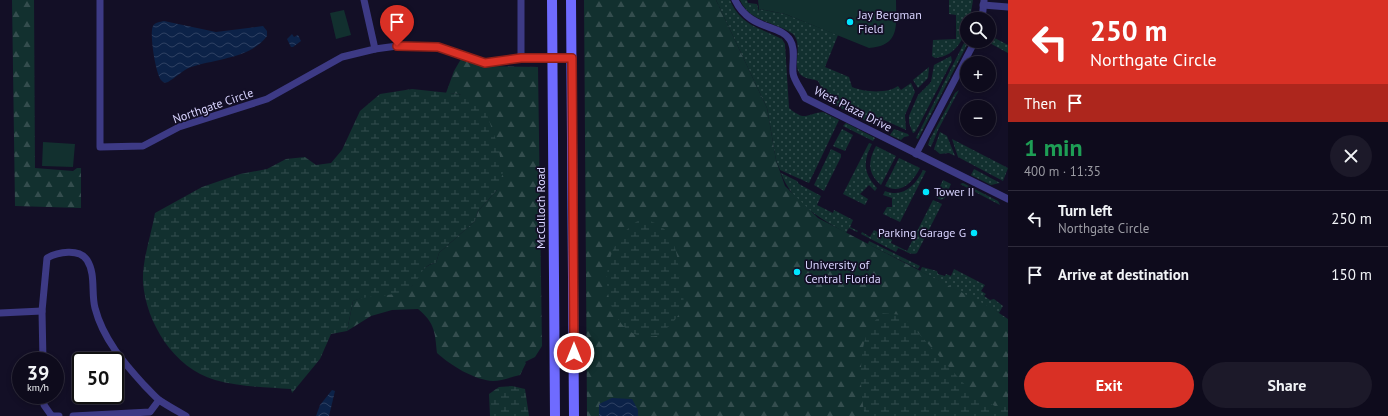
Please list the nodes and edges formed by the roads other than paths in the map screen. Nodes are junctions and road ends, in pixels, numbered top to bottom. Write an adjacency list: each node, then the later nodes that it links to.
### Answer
1 (100, 0): 11 (street, Northgate Circle)
2 (364, 0): 11 (street)
3 (521, 0): 12 (street)
4 (552, 0): 14 (main road, McCulloch Road)
5 (571, 0): 13 (main road)
6 (735, 0): 15 (street, West Plaza Drive)
7 (984, 2): 8 (street); 9 (street)
8 (1008, 7)
9 (983, 12)
10 (971, 48): 15 (street)
11 (375, 49): 12 (street, Northgate Circle)
12 (521, 58): 14 (street, Northgate Circle)
13 (572, 58): 14 (street, Northgate Circle); 27 (main road)
14 (552, 59): 26 (main road, McCulloch Road)
15 (916, 154): 16 (street, West Plaza Drive)
16 (1008, 200)
17 (42, 311): 18 (street); 19 (street); 20 (street)
18 (0, 313)
19 (43, 352)
20 (158, 400): 24 (street); 25 (street)
21 (44, 404): 22 (street)
22 (51, 415): 23 (street)
23 (59, 416)
24 (73, 416)
25 (186, 416)
26 (555, 416)
27 (574, 416)

